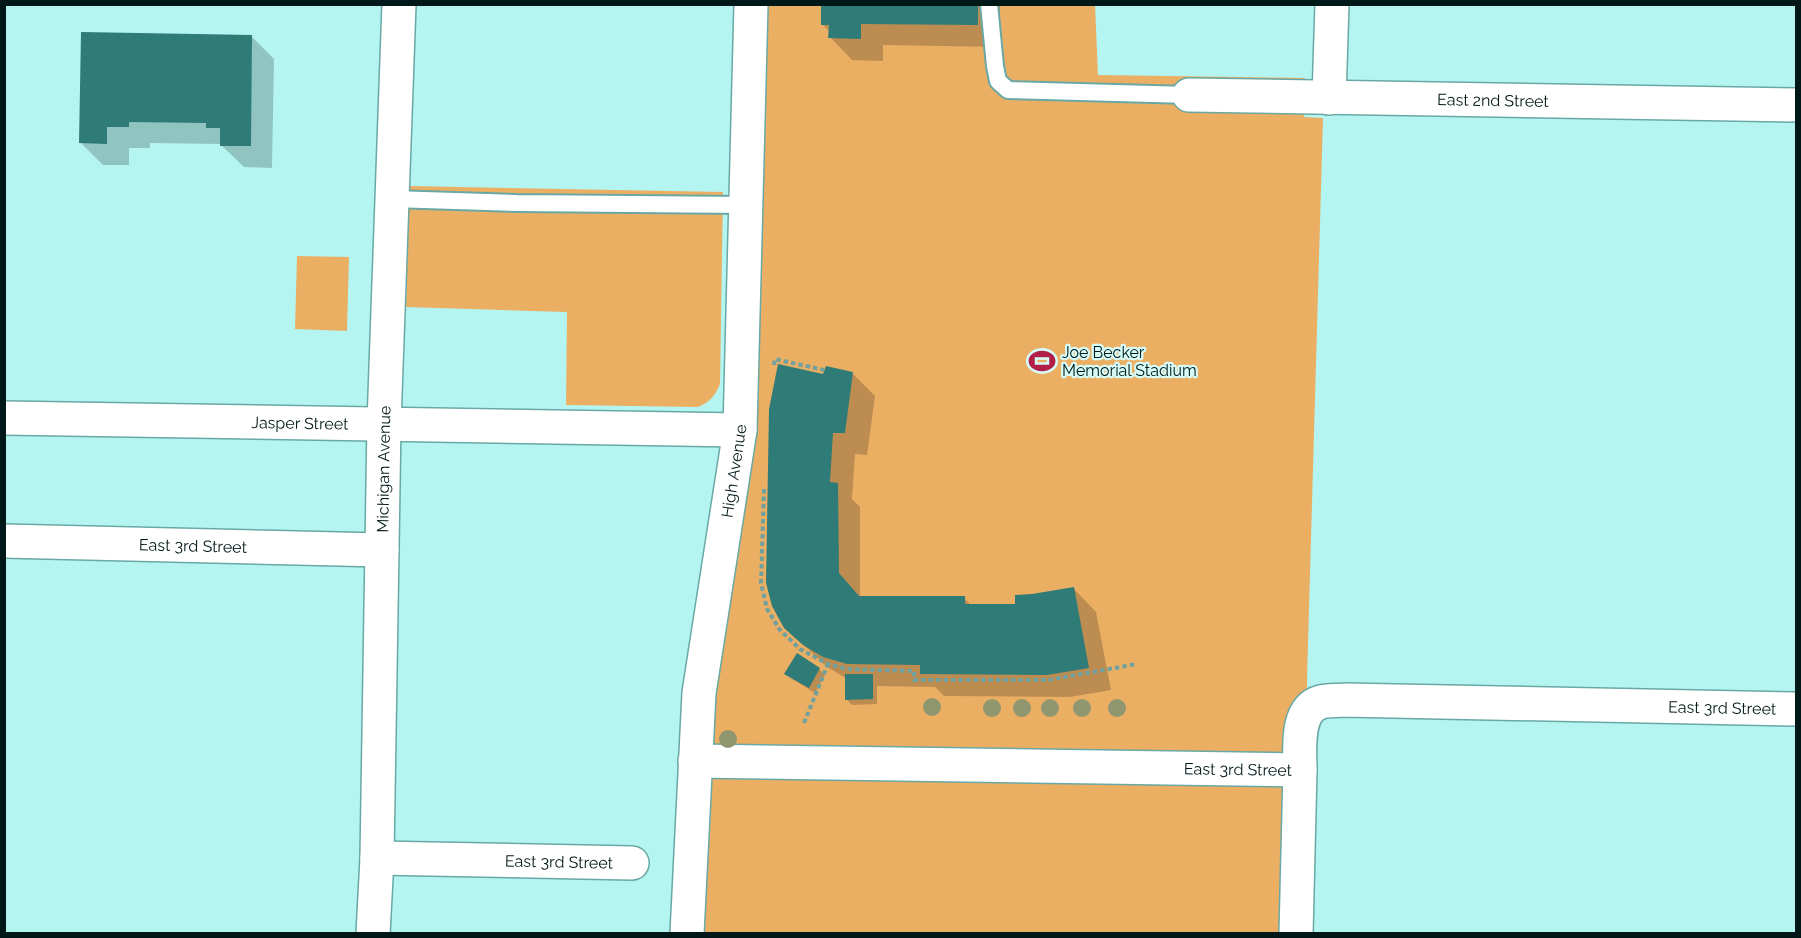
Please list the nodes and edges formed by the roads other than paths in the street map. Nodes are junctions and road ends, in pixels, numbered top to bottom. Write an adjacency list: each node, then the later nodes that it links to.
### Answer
1 (399, 4): 8 (street, Michigan Avenue)
2 (752, 4): 9 (street, High Avenue)
3 (989, 4): 5 (lane)
4 (1332, 4): 6 (street)
5 (1189, 95): 6 (street, East 2nd Street)
6 (1329, 98): 7 (street, East 2nd Street)
7 (1797, 105)
8 (392, 199): 9 (lane); 11 (street, Michigan Avenue)
9 (746, 205): 12 (street, High Avenue)
10 (4, 418): 11 (street, Jasper Street)
11 (384, 423): 12 (street, Jasper Street); 14 (street, Michigan Avenue)
12 (740, 430): 16 (street, High Avenue)
13 (4, 541): 14 (street, East 3rd Street)
14 (382, 550): 18 (street, Michigan Avenue)
15 (1797, 709): 17 (street, East 3rd Street)
16 (695, 761): 17 (street, East 3rd Street); 21 (street, High Avenue)
17 (1300, 770): 22 (street)
18 (377, 858): 19 (street, East 3rd Street); 20 (street, Michigan Avenue)
19 (632, 863)
20 (373, 933)
21 (687, 933)
22 (1296, 933)

